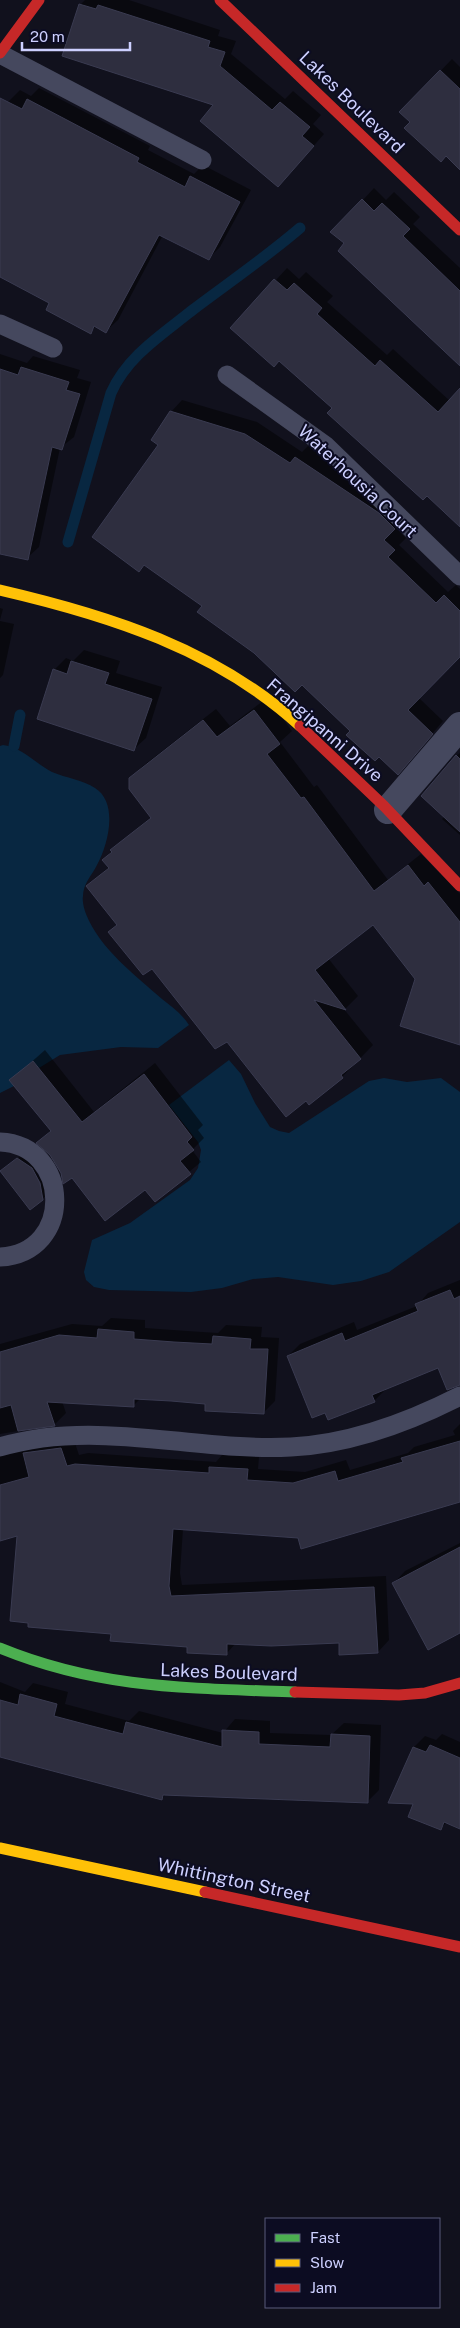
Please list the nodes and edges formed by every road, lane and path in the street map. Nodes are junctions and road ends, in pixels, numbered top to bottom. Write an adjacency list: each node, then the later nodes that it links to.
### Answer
1 (39, 0): 3 (street)
2 (220, 0): 5 (street, Lakes Boulevard)
3 (0, 54): 4 (lane)
4 (202, 160)
5 (460, 230)
6 (0, 324): 7 (lane)
7 (53, 348)
8 (227, 375): 9 (lane, Waterhousia Court)
9 (460, 576)
10 (0, 590): 12 (street, Frangipanni Drive)
11 (460, 726): 12 (street)
12 (388, 810): 13 (street, Frangipanni Drive)
13 (460, 886)
14 (0, 1142): 15 (lane)
15 (0, 1257)
16 (460, 1396): 17 (lane)
17 (0, 1447)
18 (0, 1648): 19 (street, Lakes Boulevard)
19 (460, 1683)
20 (0, 1848): 21 (street, Whittington Street)
21 (460, 1947)

